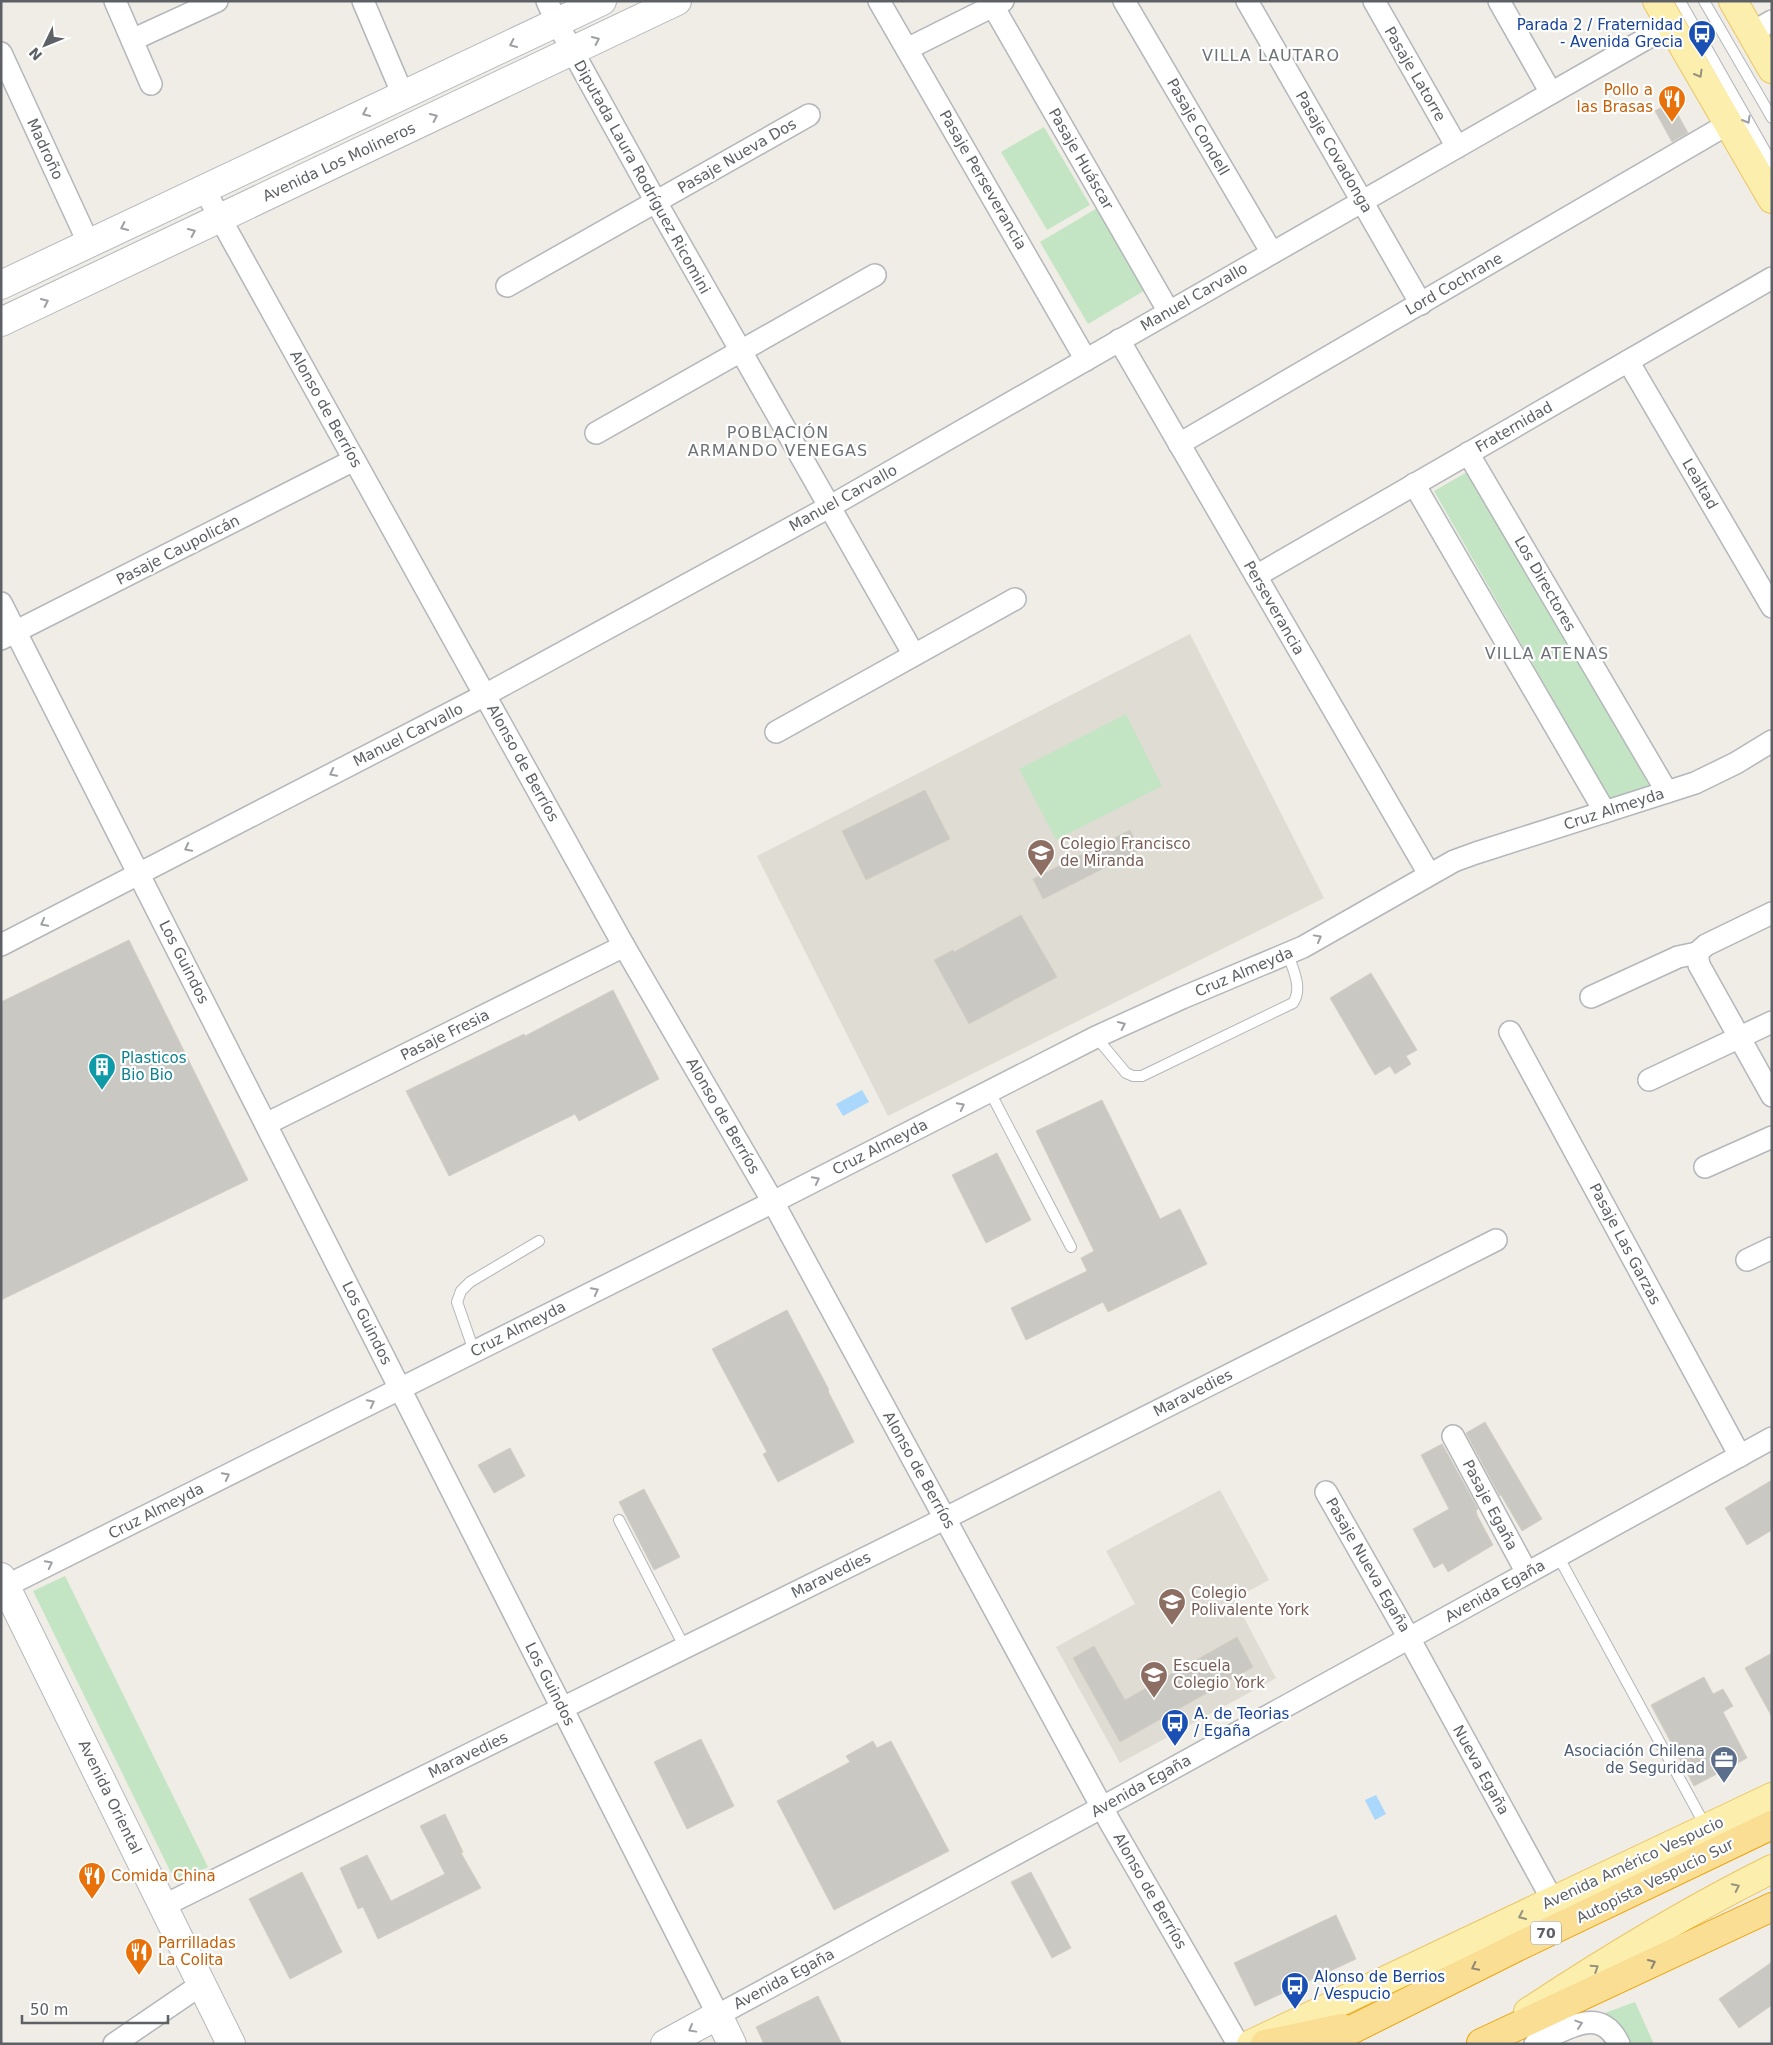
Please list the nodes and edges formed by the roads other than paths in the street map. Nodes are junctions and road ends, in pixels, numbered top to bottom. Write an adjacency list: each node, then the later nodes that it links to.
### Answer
1 (115, 1): 18 (street)
2 (217, 1): 18 (street)
3 (363, 1): 25 (street)
4 (602, 1): 15 (street)
5 (677, 1): 20 (street, Avenida Los Molineros, one-way to 5)
6 (879, 1): 19 (street, Pasaje Perseverancia)
7 (1124, 1): 37 (street, Pasaje Condell)
8 (1246, 1): 33 (street, Pasaje Covadonga)
9 (1374, 1): 29 (street, Pasaje Latorre)
10 (1499, 1): 24 (street)
11 (1657, 1): 16 (main road)
12 (1704, 1): 27 (lane)
13 (1733, 1): 17 (main road)
14 (998, 4): 19 (street); 43 (street, Pasaje Huáscar)
15 (552, 12): 20 (street, Diputada Laura Rodríguez Ricomini); 25 (street, one-way to 25)
16 (1675, 13): 24 (street, Manuel Carvallo); 28 (main road, one-way to 28); 30 (lane, one-way to 30)
17 (1761, 27): 22 (main road)
18 (132, 40): 23 (street)
19 (907, 49): 47 (street, Pasaje Perseverancia)
20 (572, 51): 34 (street, Diputada Laura Rodríguez Ricomini); 35 (street, Avenida Los Molineros, one-way to 20)
21 (1, 54): 36 (street, Madroño)
22 (1772, 69)
23 (151, 84)
24 (1551, 93): 29 (street, Manuel Carvallo)
25 (403, 95): 31 (street, one-way to 31)
26 (809, 115): 34 (street, Pasaje Nueva Dos)
27 (1772, 118)
28 (1728, 124): 32 (main road); 42 (street, Lord Cochrane)
29 (1457, 147): 33 (street, Manuel Carvallo)
30 (1772, 163)
31 (204, 189): 35 (street, Alonso de Berríos); 36 (street, one-way to 36)
32 (1772, 199)
33 (1362, 201): 37 (street, Manuel Carvallo); 42 (street, Pasaje Covadonga)
34 (656, 202): 41 (street, Pasaje Nueva Dos); 46 (street, Diputada Laura Rodríguez Ricomini)
35 (220, 218): 44 (street, Avenida Los Molineros, one-way to 35); 52 (street, Alonso de Berríos)
36 (89, 244): 40 (street)
37 (1272, 253): 43 (street, Manuel Carvallo)
38 (876, 275): 46 (street)
39 (1772, 278): 48 (street, Fraternidad)
40 (1, 285)
41 (507, 286)
42 (1421, 304): 50 (street, Lord Cochrane)
43 (1169, 312): 45 (street, Manuel Carvallo)
44 (1, 322)
45 (1119, 340): 47 (street, Manuel Carvallo); 50 (street, Perseverancia)
46 (740, 351): 49 (street); 54 (street, Diputada Laura Rodríguez Ricomini)
47 (1086, 360): 54 (street, Manuel Carvallo)
48 (1628, 361): 51 (street, Fraternidad); 58 (street, Lealtad)
49 (596, 433)
50 (1179, 444): 55 (street, Perseverancia)
51 (1468, 453): 53 (street, Fraternidad); 64 (street, Los Directores)
52 (354, 460): 59 (street, Pasaje Caupolicán); 61 (street, Alonso de Berríos)
53 (1414, 484): 55 (street, Fraternidad); 65 (street)
54 (829, 507): 60 (street, Diputada Laura Rodríguez Ricomini); 61 (street, Manuel Carvallo)
55 (1256, 576): 67 (street, Perseverancia)
56 (1015, 599): 60 (street)
57 (1, 603): 59 (street, Los Guindos)
58 (1772, 607)
59 (9, 635): 66 (street, Los Guindos)
60 (914, 656): 62 (street)
61 (485, 695): 66 (street, Manuel Carvallo, one-way to 66); 70 (street, Alonso de Berríos)
62 (776, 732)
63 (1772, 741): 64 (street, Cruz Almeyda)
64 (1667, 792): 65 (street, Cruz Almeyda)
65 (1605, 812): 67 (street, Cruz Almeyda)
66 (139, 873): 69 (street, Manuel Carvallo, one-way to 69); 81 (street, Los Guindos)
67 (1429, 874): 72 (street, Cruz Almeyda, one-way to 67)
68 (1772, 913): 71 (street)
69 (1, 945)
70 (624, 946): 81 (street, Pasaje Fresia); 84 (street, Alonso de Berríos)
71 (1697, 953): 73 (street); 77 (street)
72 (1288, 954): 76 (street, Cruz Almeyda, one-way to 72); 76 (lane)
73 (1591, 997)
74 (1772, 1022): 77 (street)
75 (1510, 1032): 94 (street, Pasaje Las Garzas)
76 (1096, 1037): 79 (street, Cruz Almeyda)
77 (1739, 1038): 78 (street); 80 (street)
78 (1649, 1080)
79 (990, 1092): 84 (street, Cruz Almeyda, one-way to 79); 87 (lane)
80 (1772, 1096)
81 (266, 1124): 91 (street, Los Guindos)
82 (1772, 1137): 83 (street)
83 (1705, 1167)
84 (773, 1202): 90 (street, Cruz Almeyda, one-way to 84); 96 (street, Alonso de Berríos)
85 (1496, 1240): 96 (street, Maravedies)
86 (539, 1241): 90 (lane)
87 (1071, 1247)
88 (1772, 1248): 89 (street)
89 (1747, 1260)
90 (474, 1351): 91 (street, Cruz Almeyda)
91 (400, 1388): 100 (street, Cruz Almeyda, one-way to 91); 103 (street, Los Guindos)
92 (1453, 1436): 99 (street, Pasaje Egaña)
93 (1772, 1438): 94 (street, Avenida Egaña)
94 (1740, 1456): 98 (street, Avenida Egaña)
95 (1326, 1492): 101 (street, Pasaje Nueva Egaña)
96 (945, 1519): 102 (street, Maravedies); 105 (street, Alonso de Berríos)
97 (619, 1520): 102 (lane)
98 (1558, 1556): 99 (street, Avenida Egaña); 107 (lane)
99 (1527, 1573): 101 (street, Avenida Egaña)
100 (3, 1584): 110 (street, Avenida Oriental)
101 (1409, 1638): 105 (street, Avenida Egaña); 109 (street, Nueva Egaña)
102 (685, 1648): 103 (street, Maravedies)
103 (562, 1708): 110 (street, Maravedies); 113 (street, Los Guindos)
104 (1772, 1797): 107 (main road, Avenida Américo Vespucio)
105 (1102, 1807): 113 (street, Avenida Egaña); 120 (street, Alonso de Berríos)
106 (1772, 1826): 114 (highway, Autopista Vespucio Sur / 70, one-way to 114)
107 (1706, 1828): 109 (main road, Avenida Américo Vespucio)
108 (1772, 1869): 115 (main road, one-way to 108)
109 (1553, 1901): 121 (main road, Avenida Américo Vespucio, one-way to 121)
110 (163, 1906): 112 (street, Avenida Oriental)
111 (1772, 1907): 115 (highway, one-way to 111)
112 (202, 1984): 116 (street); 117 (street, Avenida Oriental)
113 (718, 2015): 118 (street, Avenida Egaña, one-way to 118); 119 (street, Los Guindos)
114 (1358, 2025): 122 (highway); 123 (highway, Autopista Vespucio Sur / 70)
115 (1480, 2043)
116 (114, 2044)
117 (231, 2044)
118 (665, 2044)
119 (732, 2044)
120 (1238, 2044)
121 (1251, 2044)
122 (1265, 2044)
123 (1323, 2044)
124 (1535, 2044): 125 (street, one-way to 125)
125 (1619, 2044)

